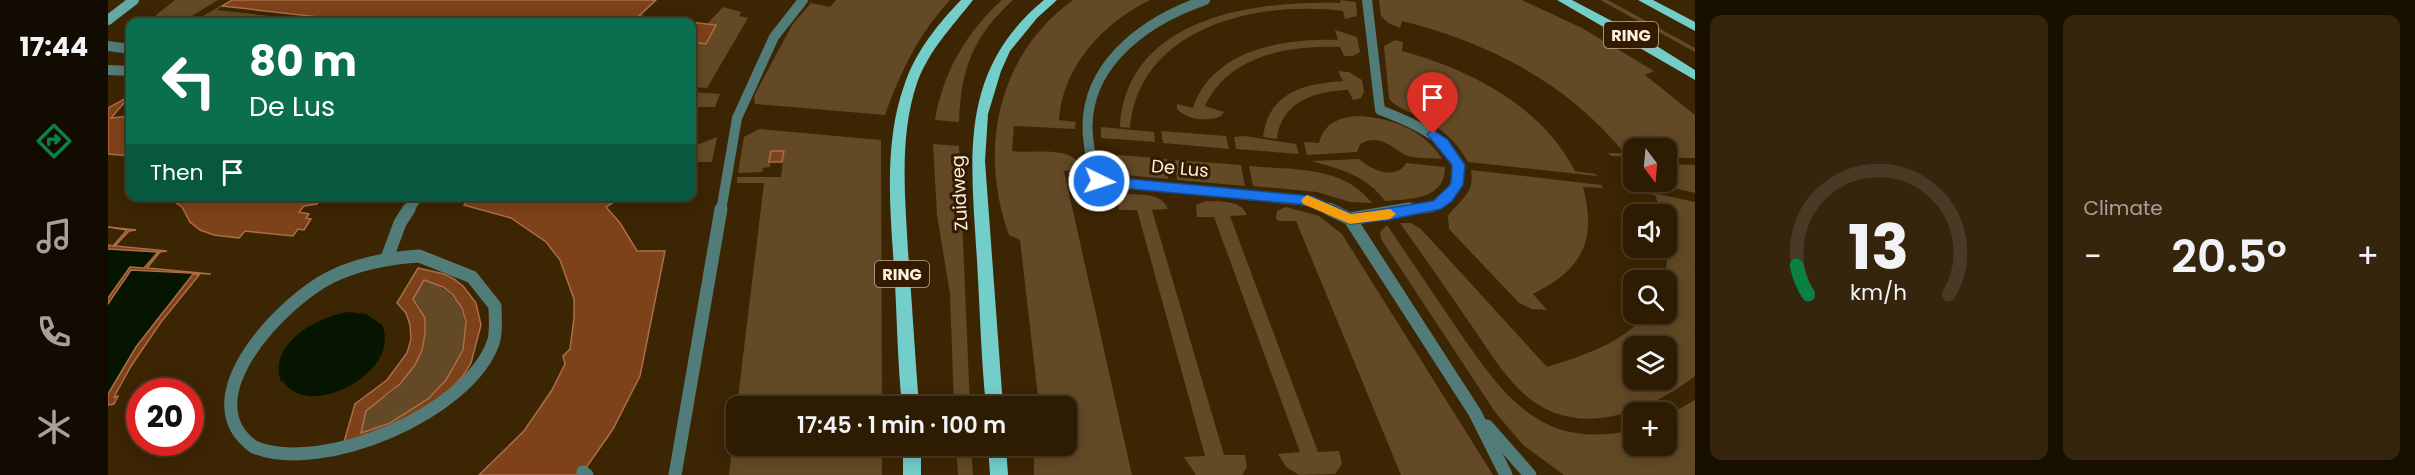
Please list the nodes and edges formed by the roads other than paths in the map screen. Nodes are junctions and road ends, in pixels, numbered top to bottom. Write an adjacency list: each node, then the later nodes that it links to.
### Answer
1 (134, 0): 9 (street)
2 (803, 0): 26 (street)
3 (967, 0): 19 (main road, RING)
4 (1051, 0): 20 (main road, Zuidweg)
5 (1205, 0): 17 (street, De Lus)
6 (1367, 0): 17 (street)
7 (1563, 0): 15 (main road, RING)
8 (1644, 0): 10 (main road, RING)
9 (108, 20)
10 (1695, 27)
11 (108, 46): 12 (street)
12 (126, 48)
13 (108, 70): 14 (street)
14 (126, 71)
15 (1695, 76)
16 (415, 201): 18 (street)
17 (1350, 219): 21 (street)
18 (387, 258): 22 (street); 25 (street)
19 (909, 396)
20 (993, 396)
21 (1475, 413): 29 (street); 30 (street)
22 (422, 431)
23 (912, 456): 27 (main road)
24 (998, 456): 28 (main road)
25 (332, 464)
26 (675, 475)
27 (912, 475)
28 (999, 475)
29 (1506, 475)
30 (1530, 475)

